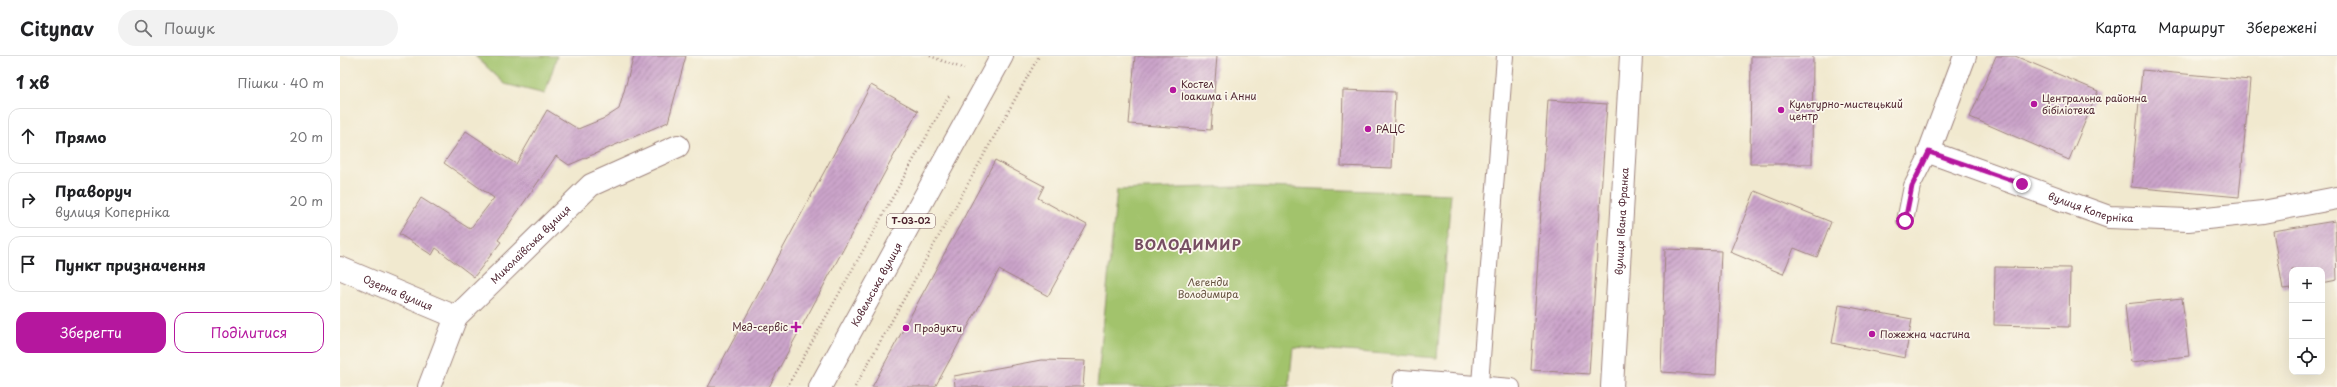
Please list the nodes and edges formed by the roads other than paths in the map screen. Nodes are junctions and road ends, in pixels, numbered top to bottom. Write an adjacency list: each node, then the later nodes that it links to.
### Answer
1 (1002, 56): 13 (street, Ковельська вулиця / Т-03-02)
2 (1505, 56): 11 (lane)
3 (1631, 56): 16 (street, вулиця Івана Франка)
4 (1965, 56): 6 (street)
5 (678, 146): 10 (street, Миколаївська вулиця)
6 (1929, 152): 7 (street, вулиця Коперніка); 8 (lane)
7 (2337, 198)
8 (1905, 221)
9 (340, 268): 10 (street, Озерна вулиця)
10 (456, 317): 12 (street, Миколаївська вулиця)
11 (1480, 384): 14 (lane); 15 (lane)
12 (429, 387)
13 (820, 387)
14 (1401, 387)
15 (1512, 387)
16 (1612, 387)

